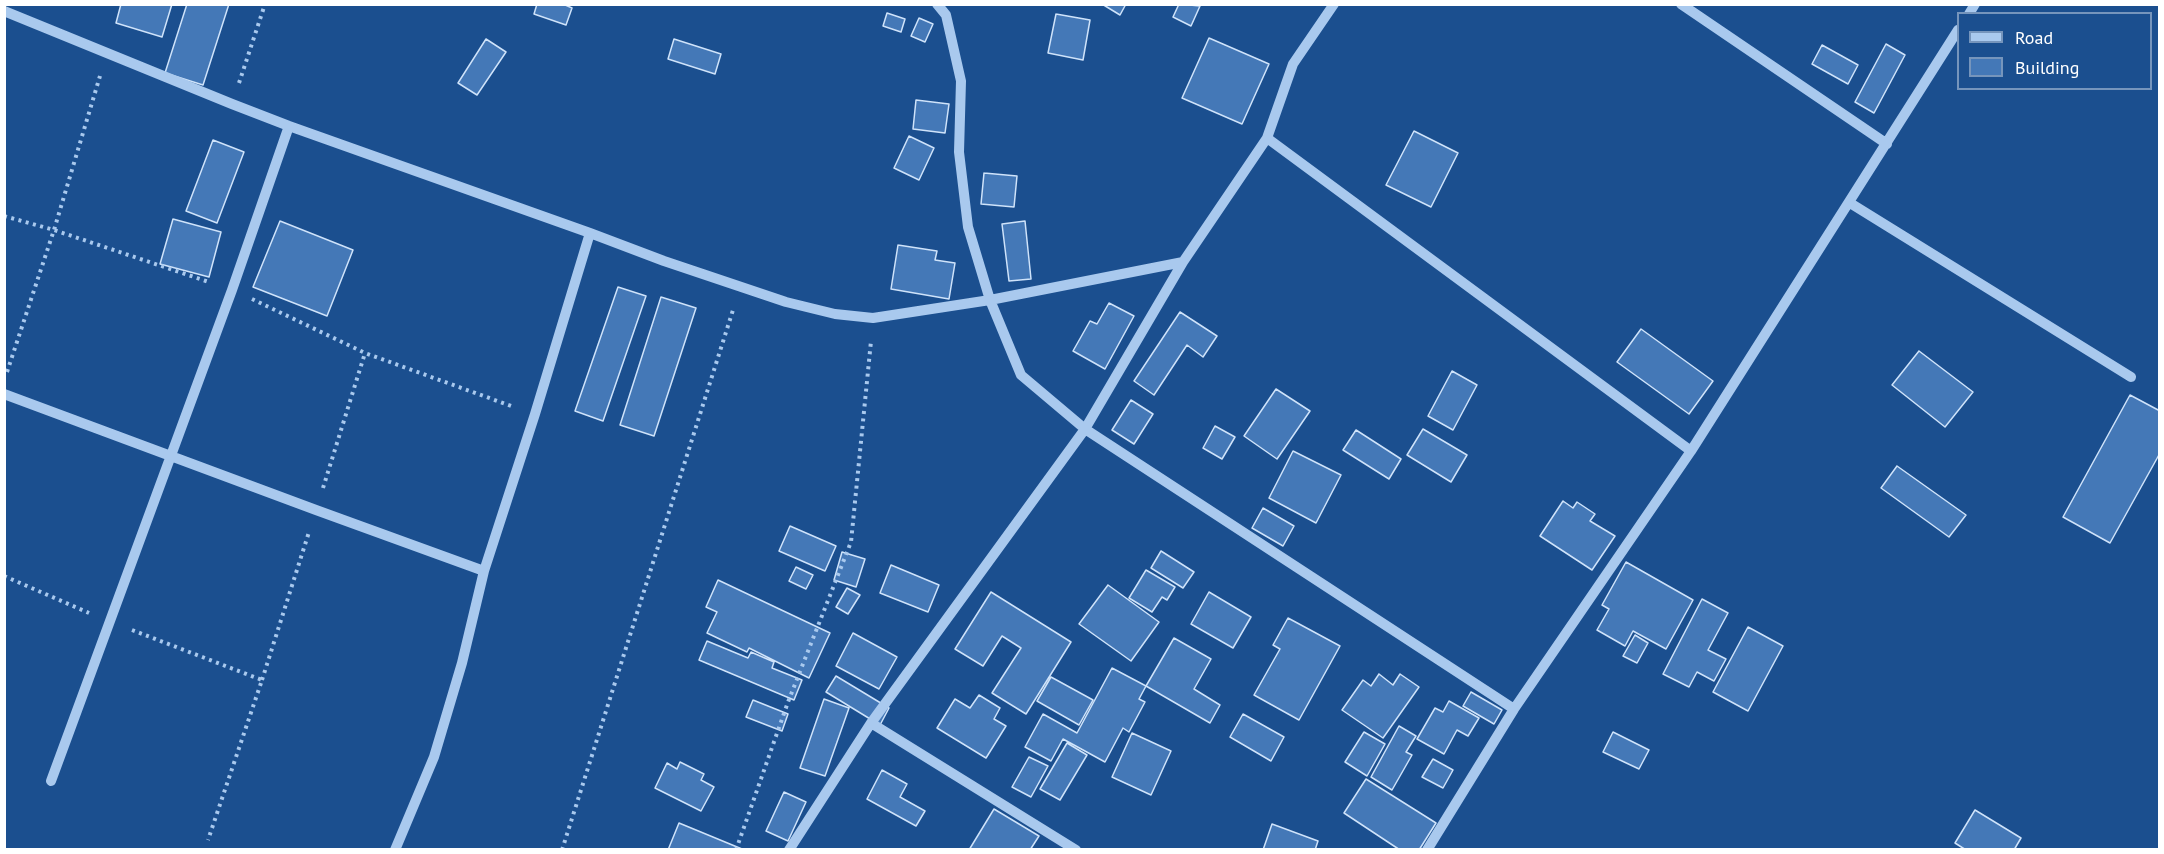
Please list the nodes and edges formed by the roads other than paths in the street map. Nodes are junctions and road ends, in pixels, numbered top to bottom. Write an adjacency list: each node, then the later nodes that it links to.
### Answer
1 (937, 4): 12 (street)
2 (1334, 4): 7 (street)
3 (1681, 4): 8 (street)
4 (4, 11): 6 (street)
5 (1957, 33): 8 (street)
6 (289, 126): 10 (street); 17 (street)
7 (1268, 138): 11 (street); 16 (street)
8 (1887, 144): 9 (street)
9 (1850, 203): 13 (street); 16 (street)
10 (590, 233): 12 (street); 18 (street)
11 (1183, 262): 12 (street); 15 (street)
12 (990, 300): 15 (street)
13 (2131, 377)
14 (4, 394): 17 (street)
15 (1085, 429): 19 (street); 20 (street)
16 (1691, 451): 19 (street)
17 (170, 456): 18 (street); 21 (street)
18 (484, 571): 22 (street)
19 (1514, 709): 25 (street)
20 (871, 723): 23 (street); 24 (street)
21 (51, 781)
22 (395, 849)
23 (789, 849)
24 (1076, 849)
25 (1427, 849)

